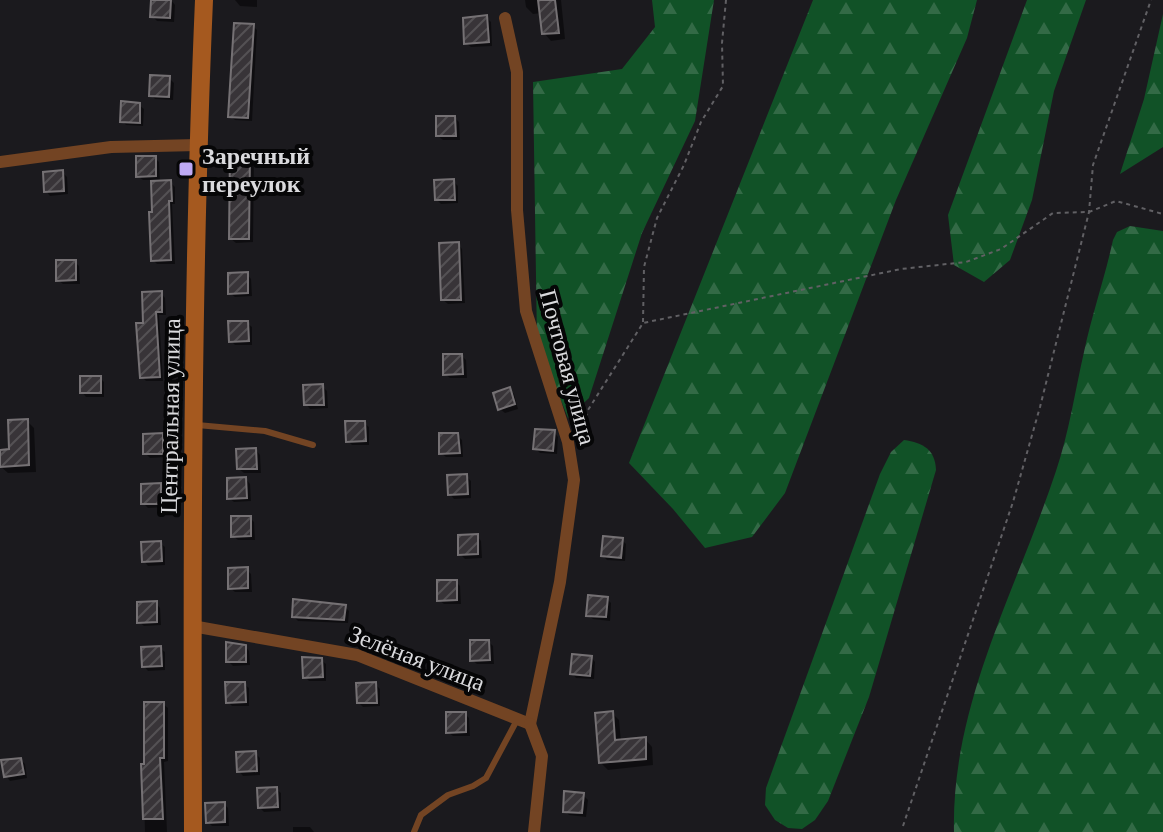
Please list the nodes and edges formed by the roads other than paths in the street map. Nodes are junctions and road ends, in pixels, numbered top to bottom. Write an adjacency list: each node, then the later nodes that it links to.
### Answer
1 (204, 0): 3 (street, Центральная улица)
2 (505, 18): 8 (street, Почтовая улица)
3 (198, 145): 4 (street); 5 (street, Центральная улица)
4 (0, 162)
5 (194, 425): 6 (lane); 7 (street, Центральная улица)
6 (313, 445)
7 (192, 626): 8 (street, Зелёная улица); 9 (street, Центральная улица)
8 (523, 722): 10 (lane); 11 (street)
9 (193, 832)
10 (414, 832)
11 (534, 832)

